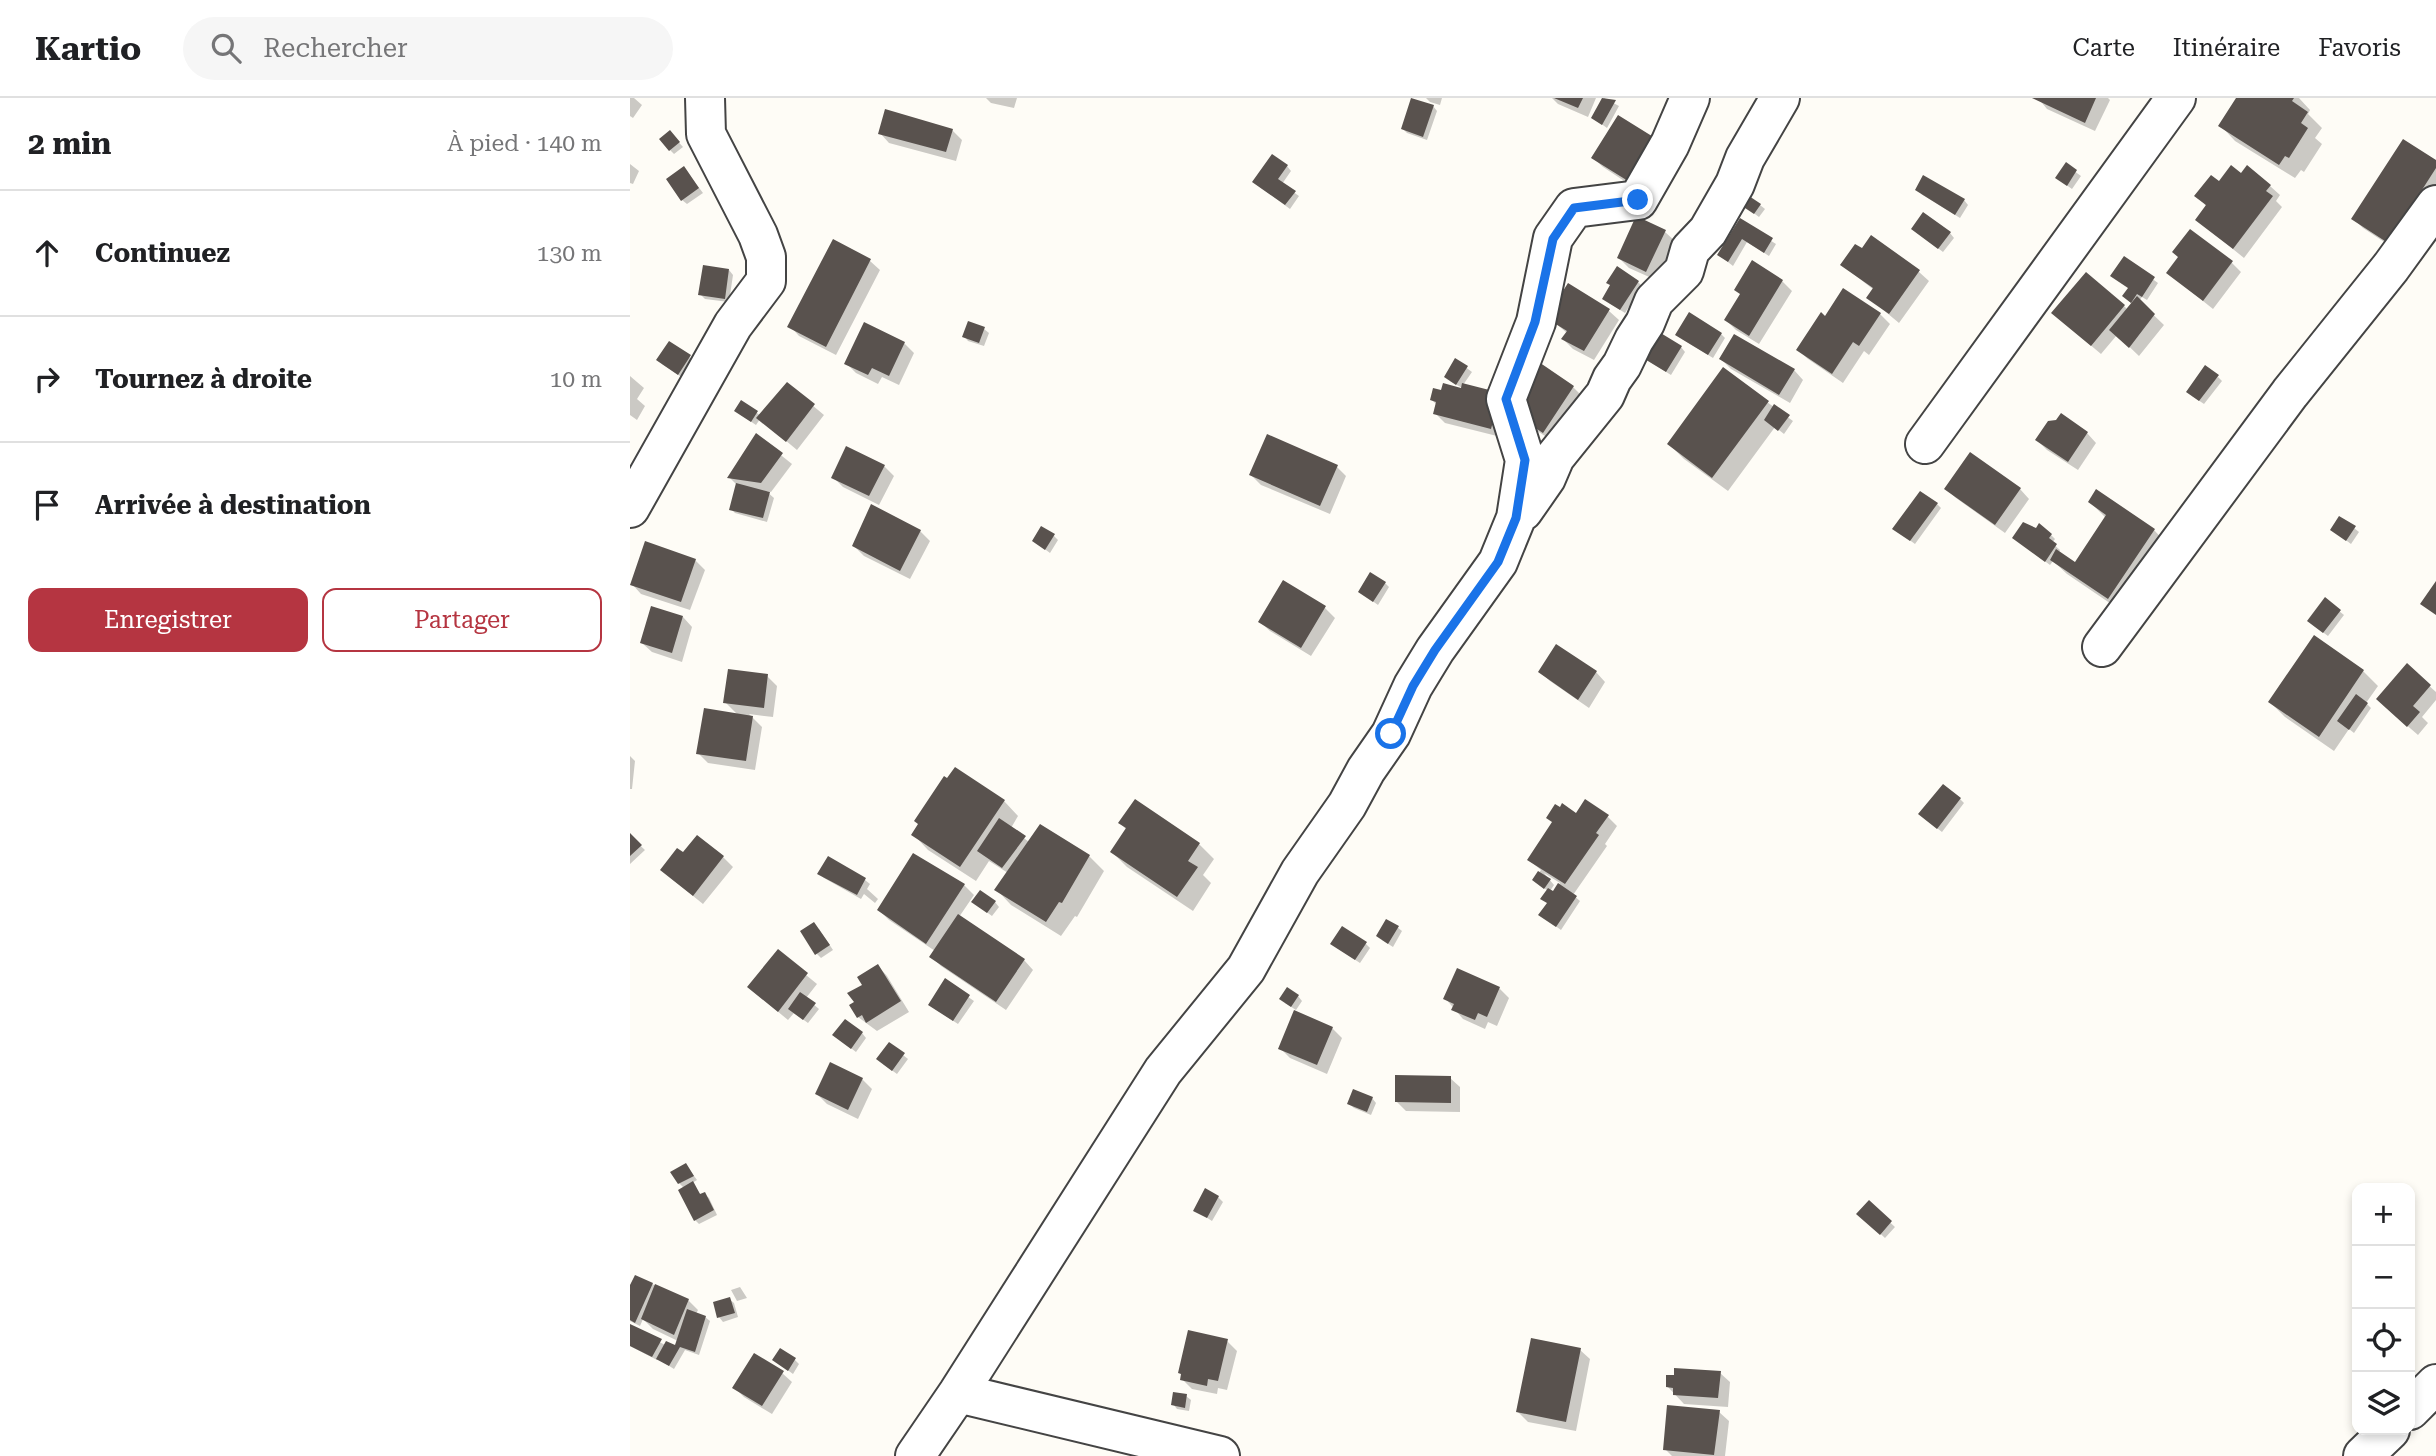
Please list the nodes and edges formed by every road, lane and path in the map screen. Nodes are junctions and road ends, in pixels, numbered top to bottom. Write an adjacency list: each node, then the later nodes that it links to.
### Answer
1 (705, 98): 7 (street)
2 (1690, 98): 8 (street)
3 (1780, 98): 8 (street)
4 (2175, 98): 6 (street)
5 (2436, 205): 9 (street)
6 (1925, 443)
7 (630, 508)
8 (1516, 518): 11 (street)
9 (2102, 647)
10 (2436, 1384): 12 (street)
11 (958, 1393): 14 (street); 15 (street)
12 (2415, 1405)
13 (2385, 1435): 16 (street)
14 (915, 1456)
15 (1220, 1456)
16 (2363, 1456)

